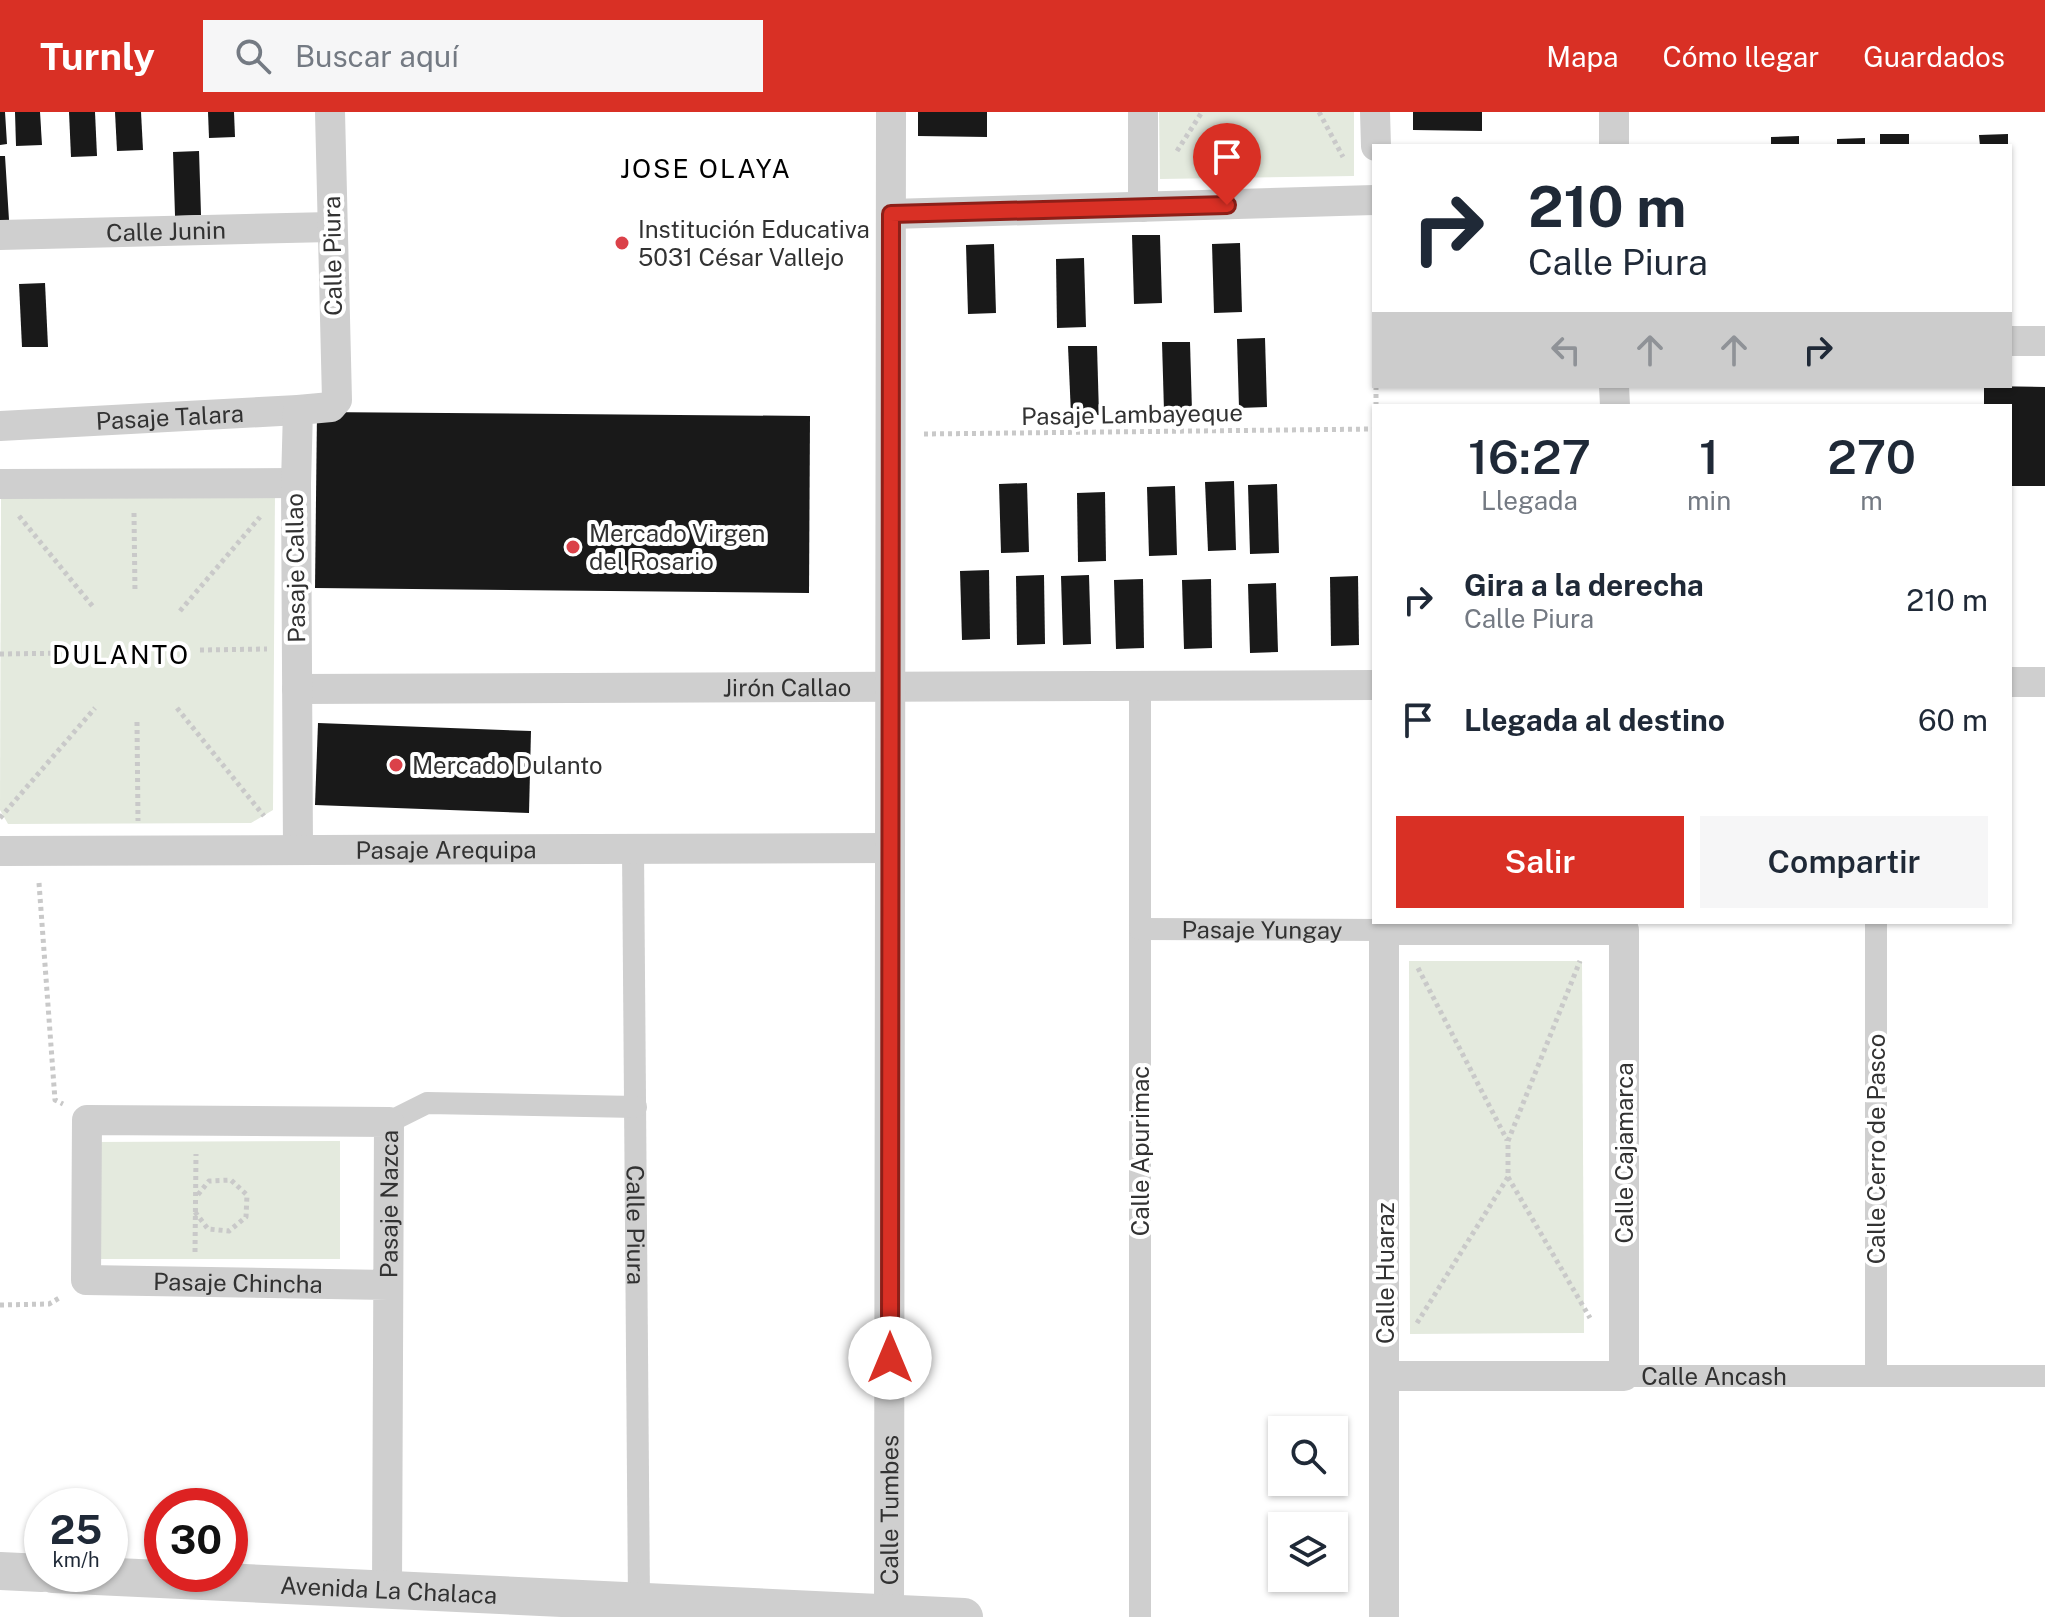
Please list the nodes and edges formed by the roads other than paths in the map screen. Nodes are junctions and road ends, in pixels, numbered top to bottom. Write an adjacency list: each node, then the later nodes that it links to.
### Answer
1 (330, 112): 11 (street, Calle Piura)
2 (891, 112): 10 (street, Calle Tumbes)
3 (1143, 112): 9 (street)
4 (1375, 112): 6 (street)
5 (1614, 112): 7 (street)
6 (1376, 144)
7 (1614, 144)
8 (1372, 200): 9 (street)
9 (1143, 207): 10 (street)
10 (891, 214): 24 (street, Calle Tumbes)
11 (331, 227): 12 (street, Calle Junin); 15 (street, Calle Piura)
12 (0, 235)
13 (2012, 341): 14 (street)
14 (2045, 341)
15 (337, 400): 16 (street, Pasaje Talara)
16 (298, 410): 17 (street, Pasaje Talara); 18 (street)
17 (0, 426)
18 (296, 483): 19 (street, Pasaje Callao); 25 (street, Pasaje Callao)
19 (7, 497)
20 (2012, 682): 21 (street)
21 (2045, 682)
22 (1372, 685): 23 (street, Jirón Callao)
23 (1140, 686): 24 (street, Jirón Callao); 32 (street, Calle Apurimac)
24 (890, 687): 25 (street, Jirón Callao); 26 (street, Calle Tumbes)
25 (297, 689): 28 (street, Pasaje Callao)
26 (890, 848): 27 (street, Pasaje Arequipa); 48 (street, Calle Tumbes)
27 (633, 849): 28 (street, Pasaje Arequipa); 34 (street, Calle Piura)
28 (296, 850): 29 (street, Pasaje Arequipa)
29 (0, 851)
30 (1876, 924): 40 (street, Calle Cerro de Pasco)
31 (1624, 926): 33 (street, Pasaje Yungay); 39 (street, Calle Cajamarca)
32 (1140, 929): 33 (street, Pasaje Yungay); 50 (street, Calle Apurimac)
33 (1391, 930): 38 (street, Calle Huaraz)
34 (636, 1107): 35 (street); 46 (street, Calle Piura)
35 (389, 1122): 36 (street, Pasaje Nazca); 37 (street, Pasaje Nazca)
36 (86, 1280): 37 (street, Pasaje Chincha)
37 (388, 1285): 45 (street, Pasaje Nazca)
38 (1385, 1376): 39 (street, Calle Ancash); 51 (street, Calle Huaraz)
39 (1624, 1376): 40 (street, Calle Ancash)
40 (1876, 1376): 41 (street, Calle Ancash)
41 (2045, 1376)
42 (0, 1571): 43 (street)
43 (24, 1572)
44 (128, 1578): 45 (street, Avenida La Chalaca)
45 (387, 1590): 47 (street, Avenida La Chalaca)
46 (639, 1602): 47 (street, Avenida La Chalaca); 48 (street, Avenida La Chalaca)
47 (507, 1606)
48 (889, 1614): 49 (street, Avenida La Chalaca)
49 (964, 1617)
50 (1140, 1617)
51 (1384, 1617)

